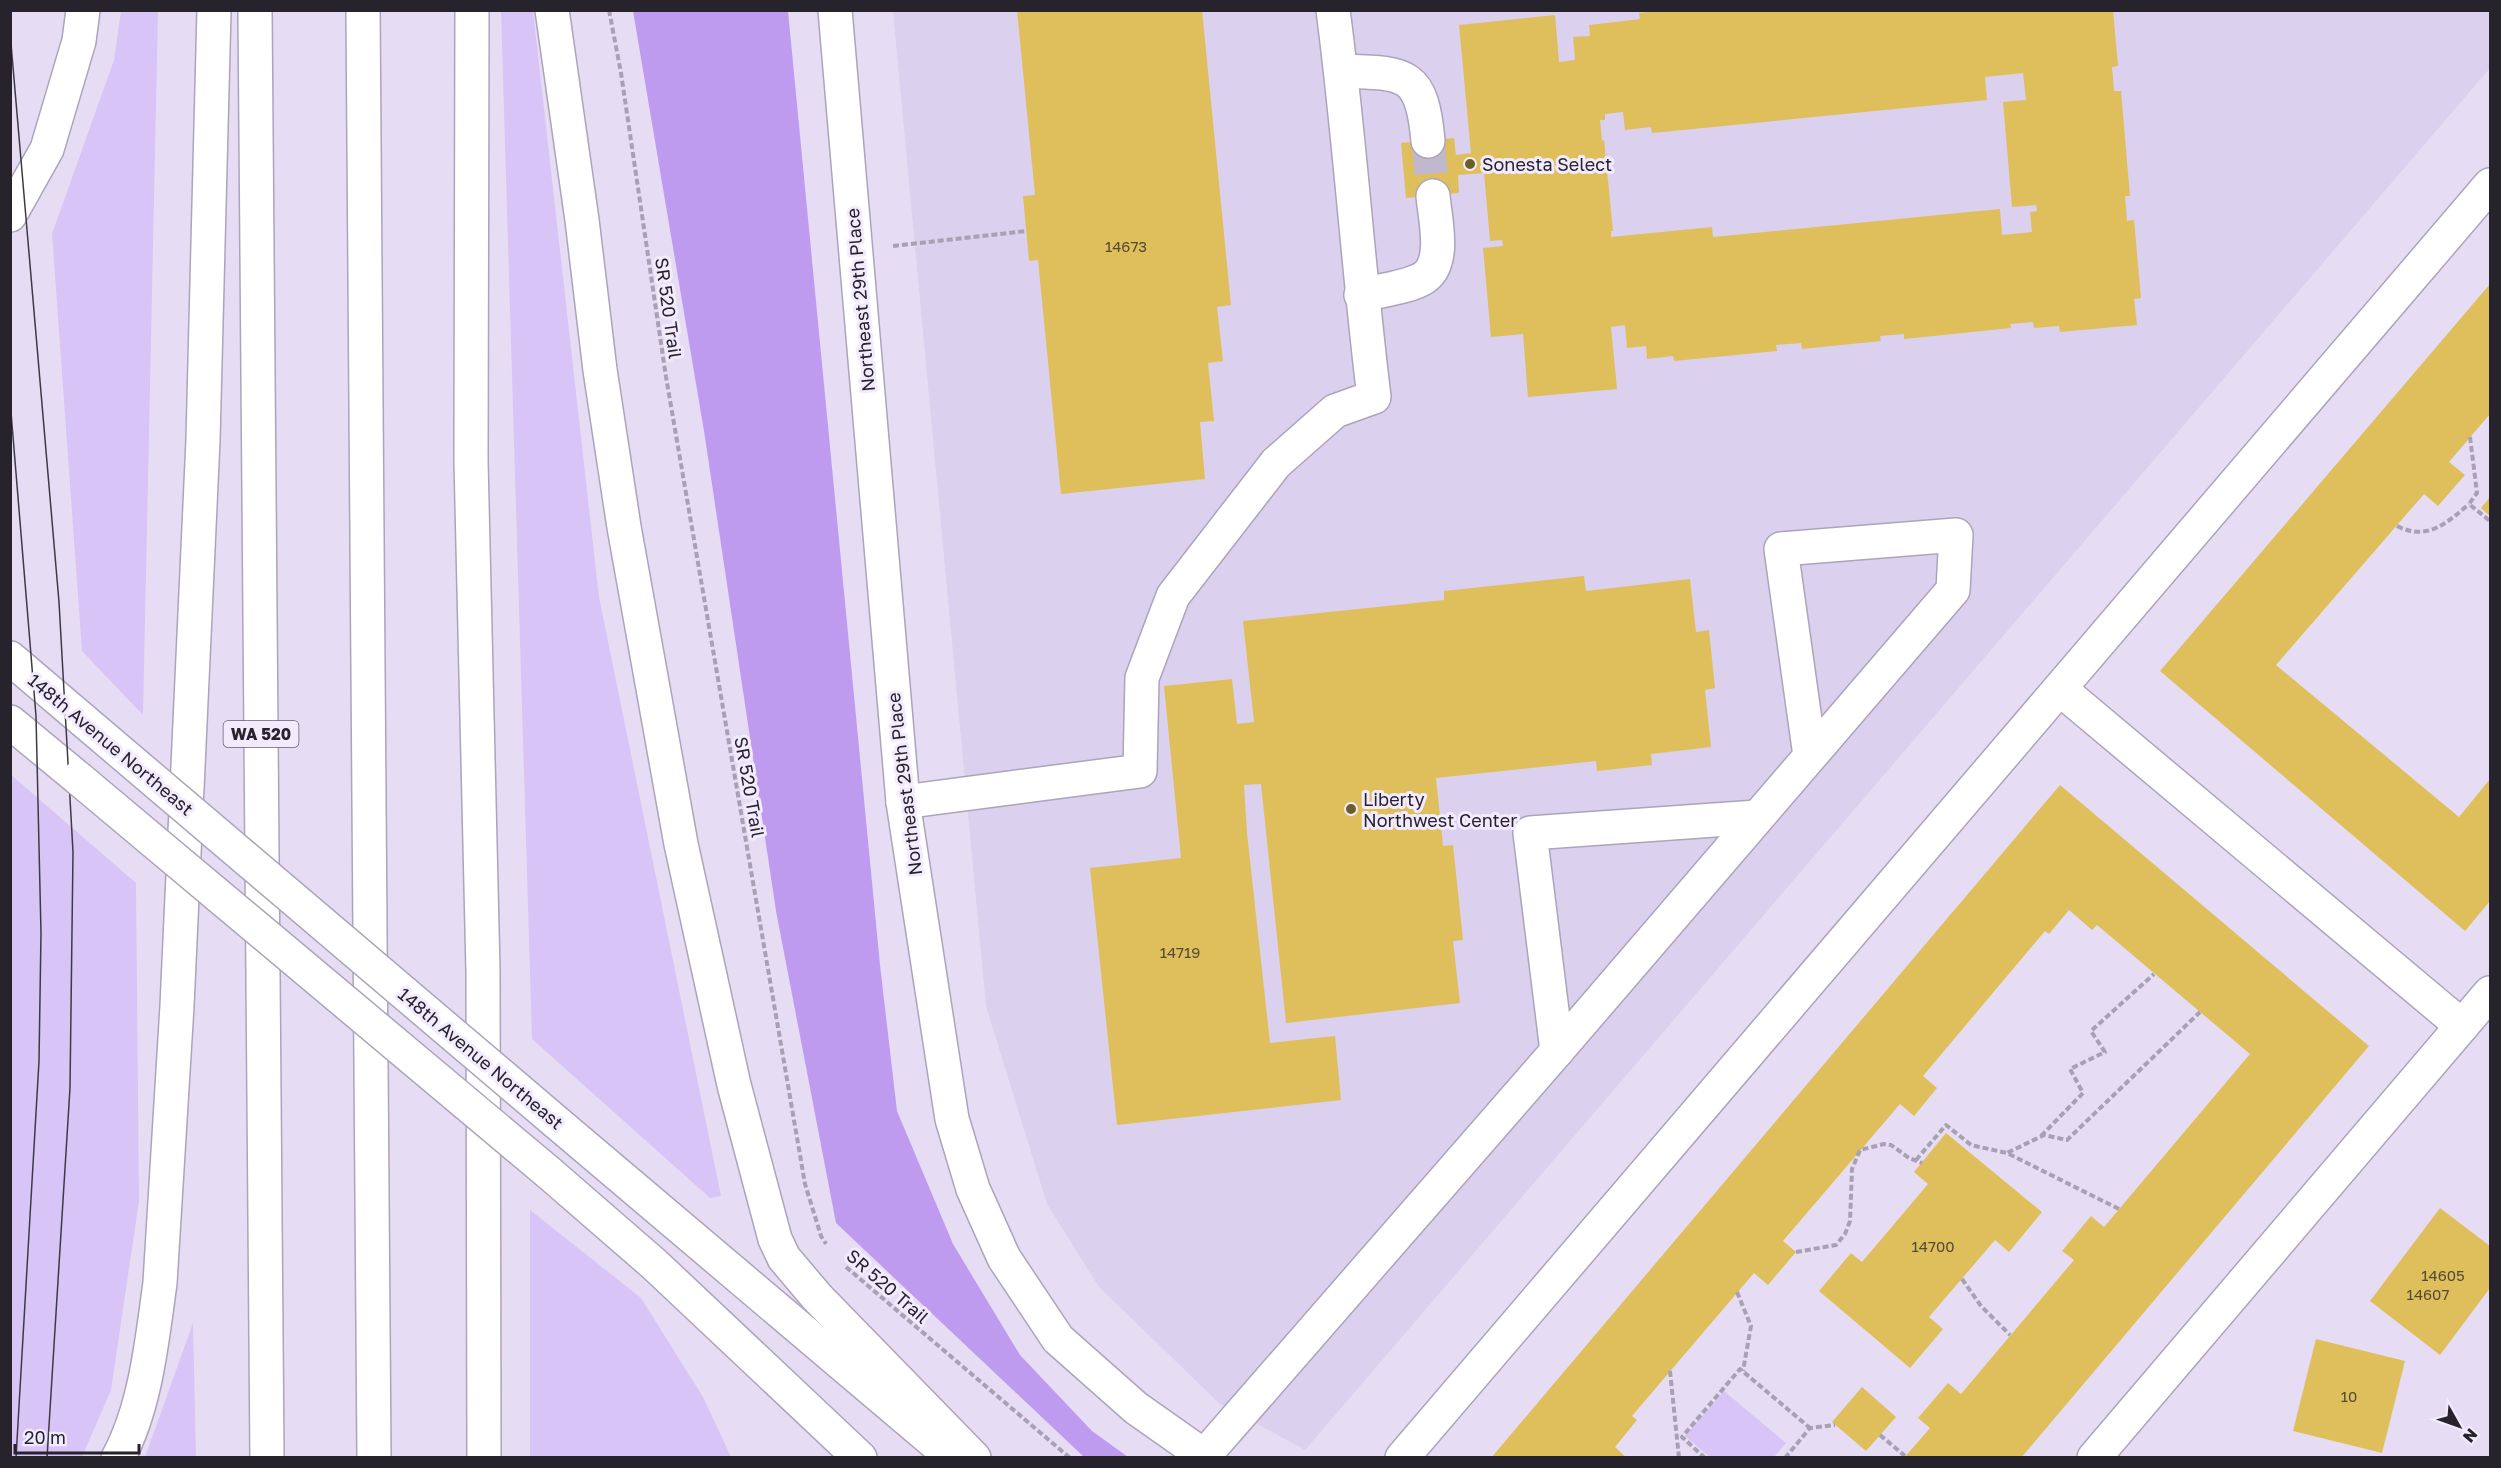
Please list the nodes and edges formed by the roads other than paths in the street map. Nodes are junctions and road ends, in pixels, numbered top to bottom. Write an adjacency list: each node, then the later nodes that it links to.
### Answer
1 (83, 10): 13 (main road)
2 (214, 10): 25 (main road)
3 (255, 10): 26 (main road, WA 520)
4 (363, 10): 27 (main road)
5 (472, 10): 28 (main road)
6 (552, 10): 31 (main road)
7 (835, 10): 19 (main road, Northeast 29th Place)
8 (1334, 10): 9 (main road)
9 (1341, 71): 10 (main road); 14 (main road)
10 (1428, 141)
11 (2490, 185): 16 (main road)
12 (1433, 196): 14 (main road)
13 (10, 215)
14 (1361, 295): 19 (main road)
15 (10, 658): 30 (main road, 148th Avenue Northeast, bridge)
16 (2060, 689): 22 (main road); 32 (main road)
17 (10, 722): 29 (main road, bridge)
18 (1809, 756): 18 (main road); 20 (main road)
19 (903, 802): 24 (main road, Northeast 29th Place)
20 (1757, 817): 23 (main road); 23 (main road)
21 (2490, 993): 22 (main road)
22 (2462, 1026): 33 (main road)
23 (1557, 1051): 24 (main road)
24 (1206, 1457)
25 (118, 1458)
26 (267, 1458)
27 (374, 1458)
28 (484, 1458)
29 (860, 1458)
30 (953, 1458)
31 (974, 1458)
32 (1402, 1458)
33 (2094, 1458)

